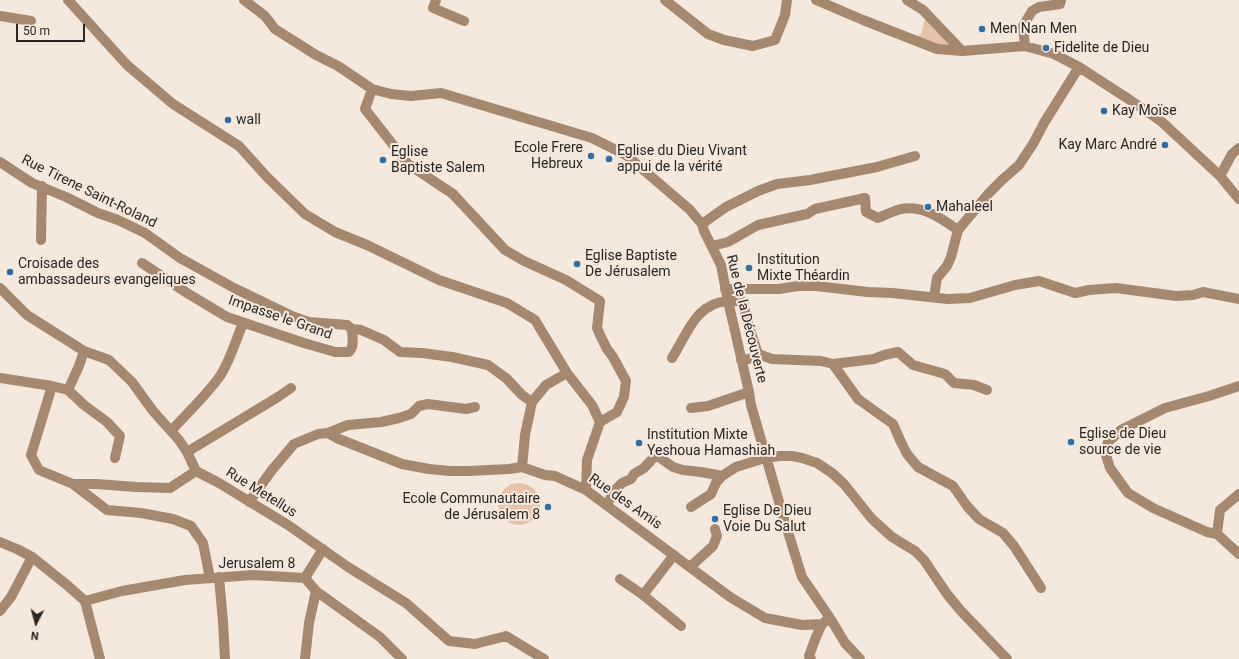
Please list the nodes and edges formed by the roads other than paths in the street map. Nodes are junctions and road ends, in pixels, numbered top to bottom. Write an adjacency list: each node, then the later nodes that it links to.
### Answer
1 (68, 0): 39 (street)
2 (244, 0): 15 (street, Rue de la Découverte)
3 (436, 0): 11 (street)
4 (665, 0): 5 (street)
5 (787, 0)
6 (816, 0): 13 (street)
7 (907, 0): 13 (street)
8 (1061, 0): 12 (street)
9 (0, 16): 10 (street)
10 (31, 21)
11 (464, 21)
12 (1025, 46): 13 (street); 14 (street)
13 (962, 51)
14 (1079, 67): 19 (street); 23 (street)
15 (372, 89): 22 (street, Rue de la Découverte); 50 (street)
16 (1239, 148): 19 (street)
17 (915, 156): 22 (street)
18 (0, 162): 20 (street, Rue Tirene Saint-Roland)
19 (1220, 176): 21 (street)
20 (42, 186): 24 (street); 33 (street, Rue Tirene Saint-Roland)
21 (1239, 199)
22 (702, 224): 25 (street, Rue de la Découverte)
23 (958, 230): 25 (street); 29 (street)
24 (41, 240)
25 (712, 246): 28 (street, Rue de la Découverte)
26 (142, 263): 32 (street, Impasse le Grand)
27 (0, 288): 34 (street)
28 (725, 290): 29 (street); 31 (street, Rue de la Découverte)
29 (934, 297): 30 (street)
30 (1239, 299)
31 (728, 301): 35 (street); 36 (street); 37 (street, Rue de la Découverte)
32 (243, 323): 33 (street, Impasse le Grand); 51 (street)
33 (352, 329): 47 (street, Rue Tirene Saint-Roland)
34 (84, 351): 44 (street); 51 (street)
35 (758, 354): 37 (street); 38 (street)
36 (672, 358)
37 (742, 360): 46 (street, Rue de la Découverte)
38 (833, 364): 45 (street); 76 (street)
39 (567, 373): 47 (street); 50 (street)
40 (0, 378): 41 (street)
41 (52, 386): 44 (street); 59 (street)
42 (1239, 386): 66 (street)
43 (291, 388): 53 (street)
44 (68, 390): 54 (street)
45 (987, 390)
46 (749, 392): 49 (street); 55 (street, Rue de la Découverte)
47 (532, 402): 56 (street)
48 (475, 407): 52 (street)
49 (691, 408)
50 (600, 422): 60 (street)
51 (170, 431): 53 (street)
52 (328, 433): 56 (street, Rue des Amis); 62 (street)
53 (187, 452): 57 (street)
54 (115, 458)
55 (765, 458): 58 (street); 81 (street, Rue de la Découverte); 90 (street)
56 (522, 467): 60 (street, Rue des Amis)
57 (196, 471): 59 (street); 62 (street, Rue Metellus)
58 (722, 476): 63 (street); 64 (street)
59 (73, 484): 73 (street)
60 (586, 490): 63 (street, Rue des Amis)
61 (1239, 494): 66 (street)
62 (249, 502): 68 (street, Rue Metellus)
63 (607, 504): 70 (street, Rue des Amis)
64 (691, 507)
65 (715, 529): 72 (street)
66 (1217, 534): 69 (street)
67 (0, 542): 71 (street)
68 (323, 549): 74 (street); 87 (street, Rue Metellus)
69 (1239, 554)
70 (674, 555): 72 (street, Rue des Amis); 78 (street)
71 (32, 557): 79 (street); 80 (street)
72 (690, 567): 81 (street, Rue des Amis)
73 (214, 577): 74 (street, Jerusalem 8); 79 (street, Jerusalem 8); 84 (street)
74 (305, 578): 77 (street, Jerusalem 8)
75 (620, 579): 78 (street)
76 (1041, 588)
77 (316, 591): 85 (street); 86 (street, Jerusalem 8)
78 (643, 595): 82 (street)
79 (85, 601): 83 (street)
80 (0, 611)
81 (826, 621): 88 (street); 89 (street, Rue de la Découverte)
82 (681, 626)
83 (100, 659)
84 (225, 659)
85 (305, 659)
86 (402, 659)
87 (544, 659)
88 (811, 659)
89 (860, 659)
90 (1007, 659)

